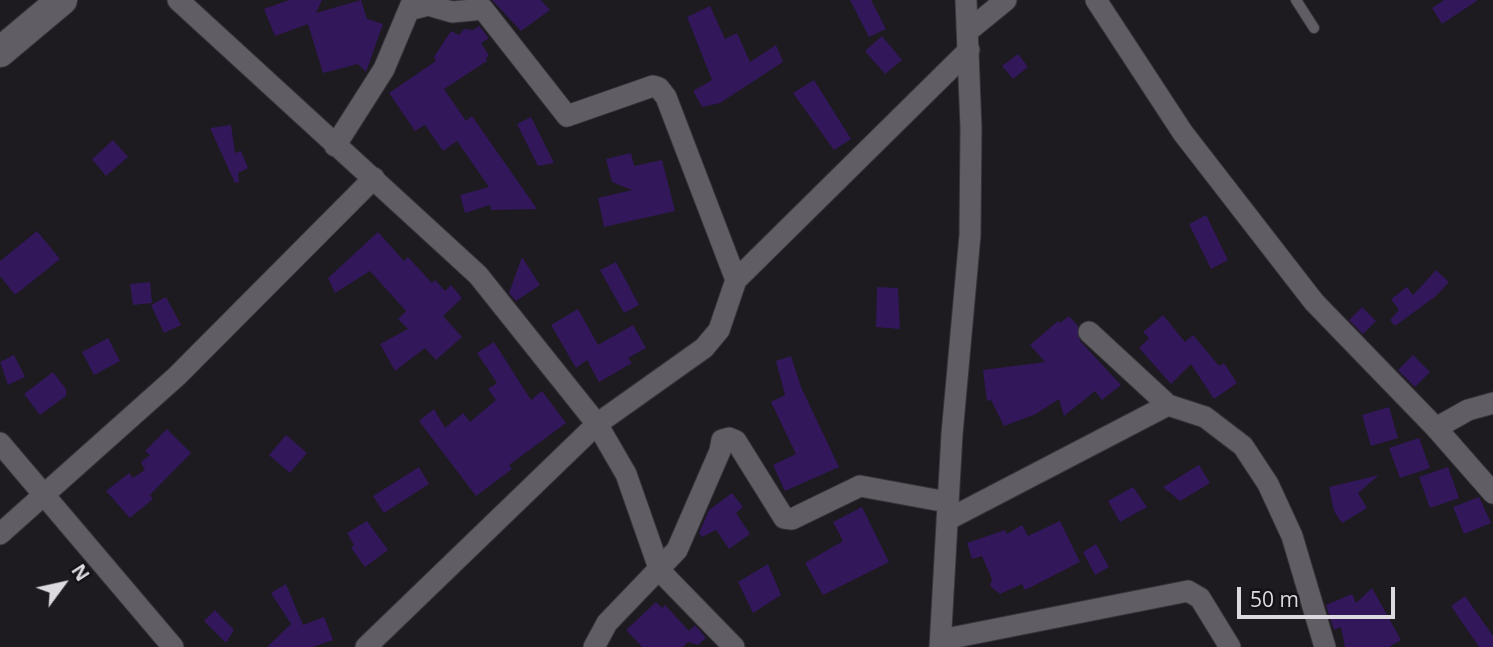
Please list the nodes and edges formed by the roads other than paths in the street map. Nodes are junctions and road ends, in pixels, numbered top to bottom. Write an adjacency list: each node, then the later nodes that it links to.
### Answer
1 (62, 0): 10 (street)
2 (178, 0): 11 (street)
3 (966, 0): 9 (street)
4 (1006, 0): 9 (street)
5 (1096, 0): 18 (street)
6 (1296, 0): 8 (lane)
7 (411, 5): 11 (street); 13 (street)
8 (1314, 28)
9 (969, 40): 13 (street); 22 (street)
10 (0, 52)
11 (335, 146): 12 (street)
12 (374, 178): 17 (street); 21 (street)
13 (736, 280): 17 (street)
14 (1089, 332): 16 (street)
15 (1493, 403): 18 (street)
16 (1168, 404): 22 (street); 31 (street)
17 (597, 424): 24 (street); 27 (street)
18 (1436, 428): 20 (street)
19 (0, 443): 21 (street)
20 (1492, 486)
21 (44, 497): 23 (street); 26 (street)
22 (947, 511): 24 (street); 25 (street)
23 (0, 534)
24 (660, 571): 28 (street); 29 (street)
25 (941, 644): 30 (street)
26 (173, 647)
27 (366, 647)
28 (594, 647)
29 (734, 647)
30 (1230, 647)
31 (1325, 647)

